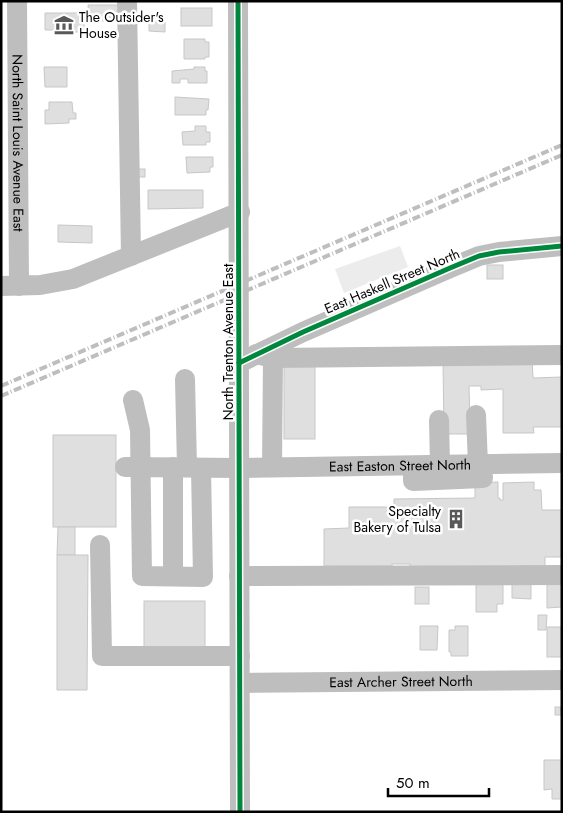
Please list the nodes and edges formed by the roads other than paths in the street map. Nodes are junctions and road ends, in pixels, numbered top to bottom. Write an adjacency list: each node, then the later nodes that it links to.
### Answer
1 (18, 1): 7 (street, North Saint Louis Avenue East)
2 (127, 1): 6 (street)
3 (238, 1): 4 (street, North Trenton Avenue East)
4 (240, 212): 6 (street); 9 (street, North Trenton Avenue East)
5 (562, 246): 9 (street, East Haskell Street North)
6 (131, 256): 7 (street)
7 (10, 286)
8 (562, 355): 9 (street)
9 (256, 358): 20 (street, North Trenton Avenue East); 21 (street)
10 (185, 379): 19 (street)
11 (133, 400): 18 (street)
12 (476, 415): 15 (street)
13 (439, 420): 16 (street)
14 (562, 463): 15 (street, East Easton Street North)
15 (480, 464): 16 (street, East Easton Street North); 17 (street)
16 (440, 465): 17 (street, East Easton Street North)
17 (413, 466): 21 (street, East Easton Street North)
18 (133, 467): 19 (street, East Easton Street North); 24 (street)
19 (187, 468): 20 (street, East Easton Street North); 24 (street); 24 (street)
20 (239, 468): 21 (street, East Easton Street North); 25 (street, North Trenton Avenue East)
21 (272, 468)
22 (100, 545): 26 (street)
23 (562, 575): 25 (street)
24 (173, 576)
25 (239, 576): 26 (street, North Trenton Avenue East)
26 (240, 656): 28 (street, North Trenton Avenue East)
27 (562, 680): 28 (street, East Archer Street North)
28 (240, 683): 29 (street, North Trenton Avenue East)
29 (240, 812)

